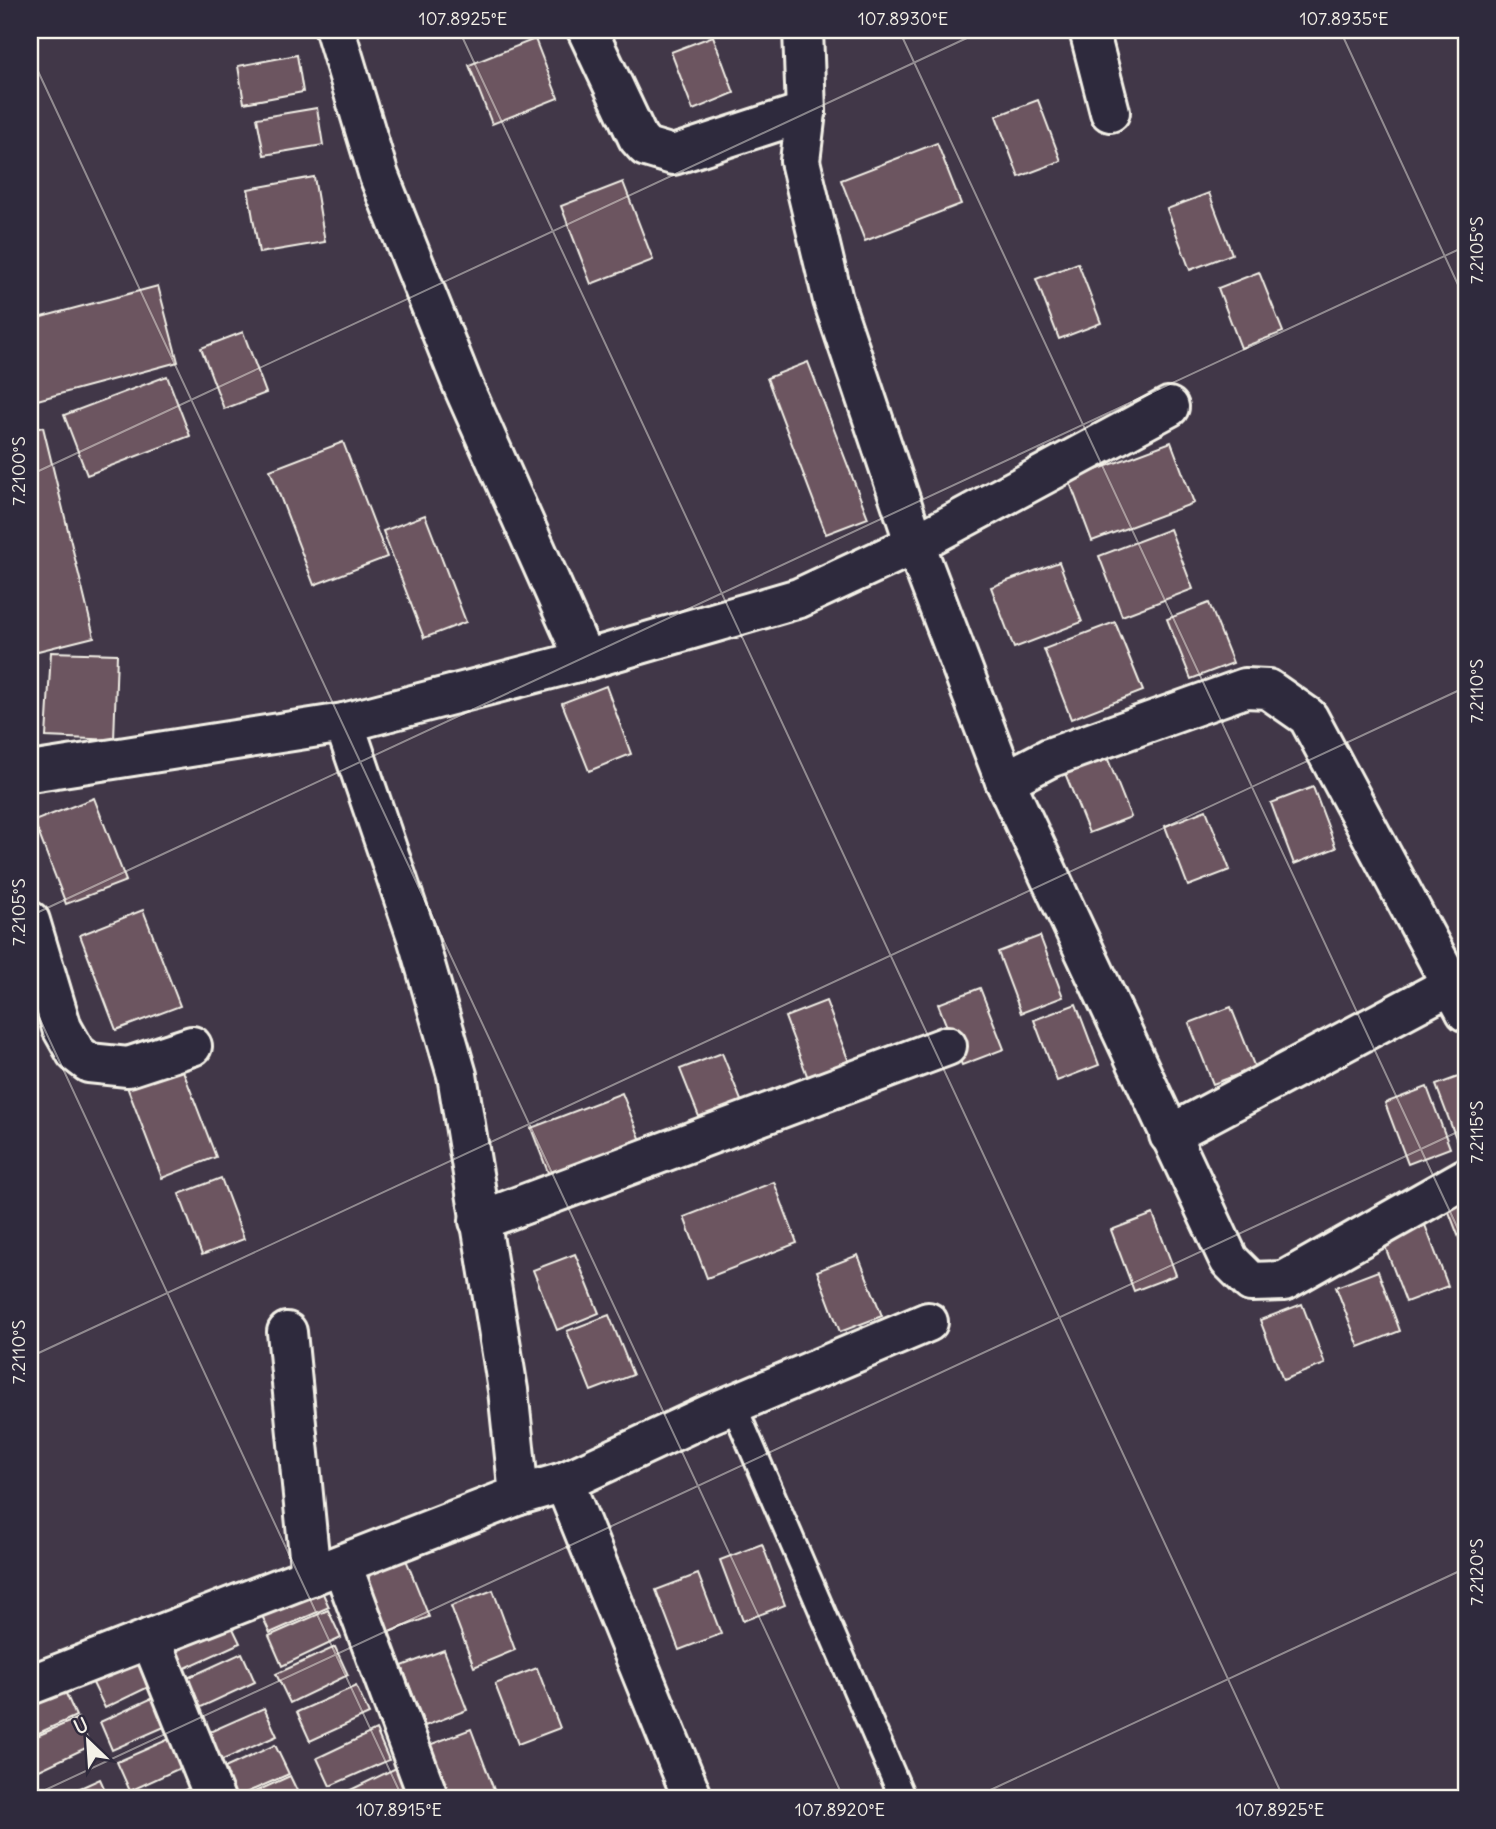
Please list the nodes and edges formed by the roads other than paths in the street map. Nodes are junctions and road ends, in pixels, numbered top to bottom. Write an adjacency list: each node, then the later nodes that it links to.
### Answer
1 (335, 30): 9 (street)
2 (587, 30): 5 (street)
3 (803, 30): 5 (street)
4 (1088, 30): 6 (street)
5 (806, 112): 8 (street)
6 (1110, 112)
7 (1169, 407): 8 (street)
8 (915, 544): 9 (street); 12 (street)
9 (585, 660): 10 (street)
10 (344, 723): 11 (street); 19 (street)
11 (30, 772)
12 (1006, 781): 14 (street); 17 (street)
13 (30, 921): 15 (street)
14 (1461, 991): 17 (street)
15 (192, 1046)
16 (947, 1046): 19 (street)
17 (1169, 1135): 18 (street)
18 (1466, 1178)
19 (479, 1221): 24 (street)
20 (928, 1322): 22 (street)
21 (287, 1332): 25 (street)
22 (733, 1404): 23 (street); 31 (lane)
23 (564, 1482): 24 (street); 30 (street)
24 (519, 1495): 25 (street)
25 (326, 1570): 26 (street); 29 (street)
26 (150, 1638): 27 (street); 28 (street)
27 (30, 1685)
28 (215, 1799)
29 (429, 1799)
30 (693, 1799)
31 (903, 1799)

